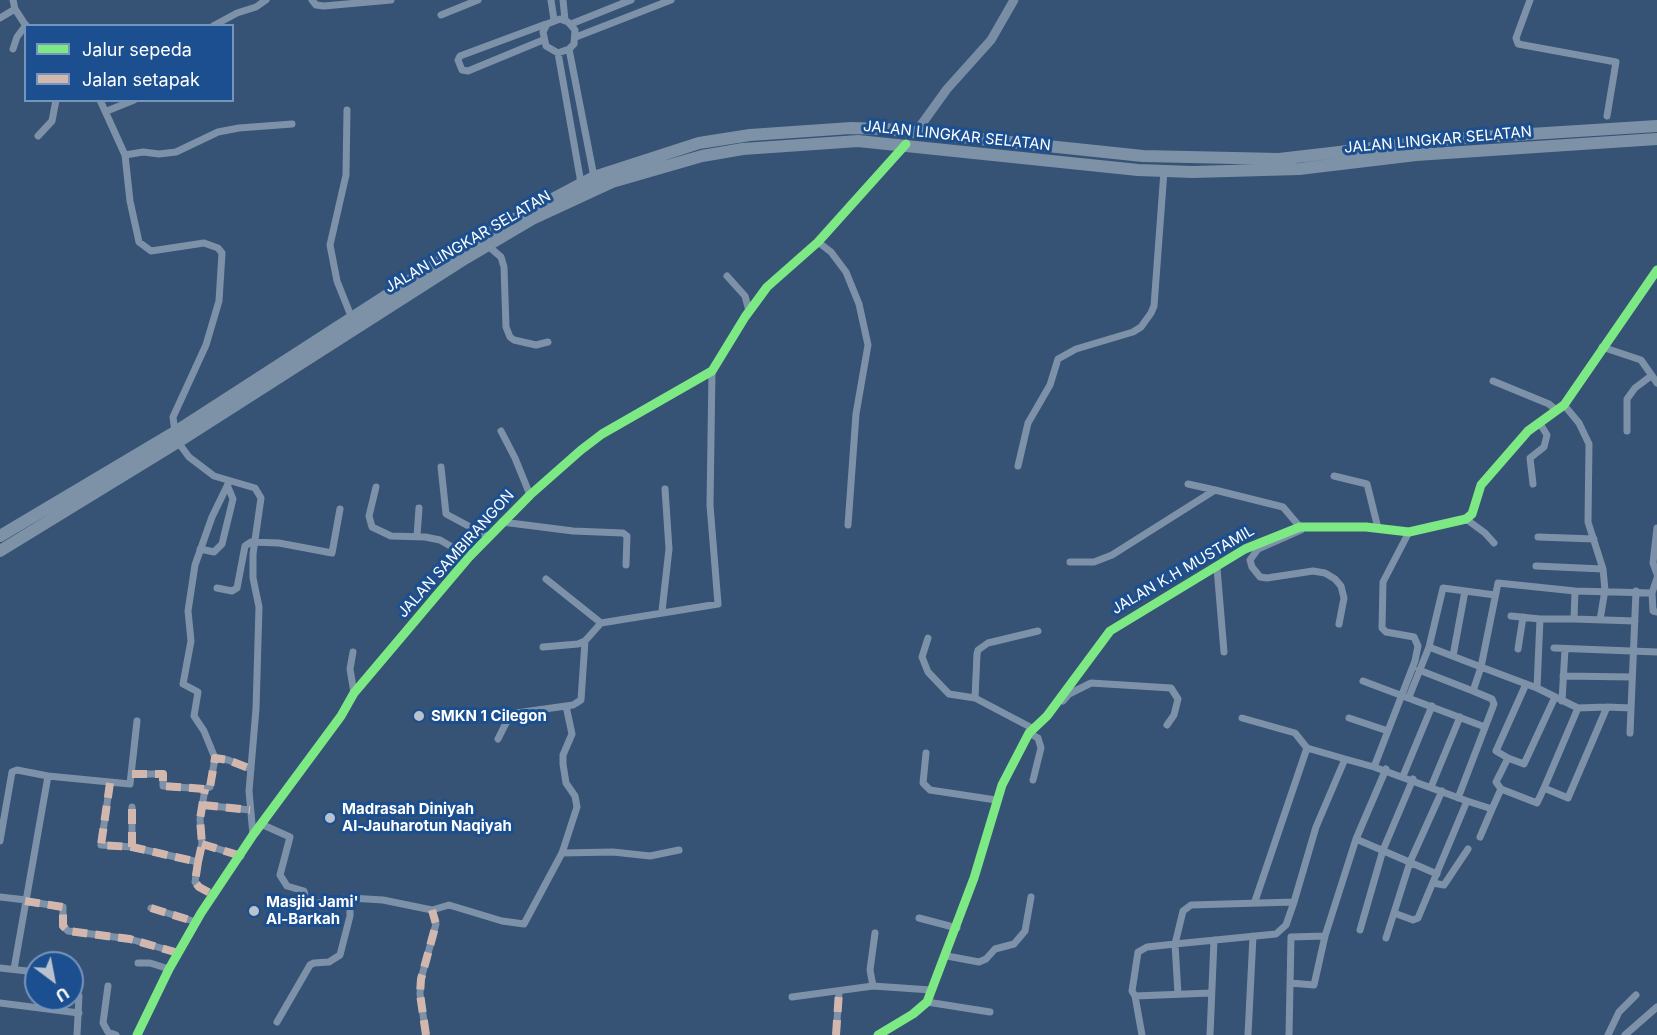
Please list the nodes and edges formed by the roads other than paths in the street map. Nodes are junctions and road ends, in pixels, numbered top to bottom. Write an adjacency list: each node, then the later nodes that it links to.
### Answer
1 (13, 0): 12 (street)
2 (266, 0): 18 (street)
3 (312, 0): 4 (street)
4 (391, 0)
5 (478, 0): 13 (street)
6 (552, 0): 15 (street)
7 (563, 0): 16 (street)
8 (631, 0): 16 (street)
9 (671, 0): 20 (street)
10 (1014, 0): 33 (street)
11 (1530, 0): 30 (street)
12 (15, 9): 14 (street); 17 (street)
13 (441, 15)
14 (0, 18)
15 (550, 22): 16 (street); 21 (street); 21 (street)
16 (568, 22): 20 (street)
17 (25, 24)
18 (217, 24)
19 (24, 28): 22 (street)
20 (576, 37): 23 (street)
21 (543, 40): 24 (street)
22 (13, 49)
23 (569, 49): 24 (street); 38 (street)
24 (558, 52): 39 (street)
25 (56, 102): 34 (street)
26 (101, 102): 29 (street)
27 (129, 102): 29 (street)
28 (347, 110): 52 (street)
29 (107, 111): 40 (street)
30 (1607, 116)
31 (292, 124): 40 (street)
32 (1657, 126): 36 (highway, JALAN LINGKAR SELATAN)
33 (916, 132): 36 (highway, JALAN LINGKAR SELATAN); 42 (highway, JALAN LINGKAR SELATAN)
34 (38, 136)
35 (1657, 139): 43 (highway, JALAN LINGKAR SELATAN)
36 (998, 141): 41 (highway)
37 (906, 144): 41 (highway, JALAN LINGKAR SELATAN); 42 (highway, JALAN LINGKAR SELATAN); 46 (street, JALAN SAMBIRANGON)
38 (588, 149): 39 (street); 44 (street)
39 (575, 152): 45 (street)
40 (125, 155): 64 (street)
41 (994, 155): 43 (highway, JALAN LINGKAR SELATAN)
42 (673, 157): 44 (highway, JALAN LINGKAR SELATAN); 47 (highway, JALAN LINGKAR SELATAN)
43 (1164, 171): 65 (street)
44 (594, 177): 45 (highway, JALAN LINGKAR SELATAN)
45 (581, 183): 48 (highway, JALAN LINGKAR SELATAN)
46 (818, 242): 51 (street, JALAN SAMBIRANGON); 79 (street)
47 (486, 245): 48 (highway, JALAN LINGKAR SELATAN); 53 (street)
48 (463, 253): 52 (highway, JALAN LINGKAR SELATAN); 64 (highway, JALAN LINGKAR SELATAN)
49 (1657, 270): 54 (street)
50 (727, 276): 51 (street)
51 (749, 311): 55 (street, JALAN SAMBIRANGON)
52 (351, 316): 64 (highway, JALAN LINGKAR SELATAN)
53 (548, 342)
54 (1602, 347): 56 (street); 59 (street)
55 (712, 371): 74 (street, JALAN SAMBIRANGON); 109 (street)
56 (1651, 376): 58 (street); 63 (street)
57 (1493, 381): 60 (street)
58 (1657, 383)
59 (1564, 405): 60 (street); 89 (street)
60 (1556, 410): 61 (street)
61 (1539, 422): 70 (street); 77 (street)
62 (501, 431): 74 (street)
63 (1627, 431)
64 (176, 437): 68 (street); 85 (highway, JALAN LINGKAR SELATAN); 93 (highway, JALAN LINGKAR SELATAN)
65 (1018, 466)
66 (441, 467): 87 (street)
67 (1334, 476): 82 (street)
68 (229, 484): 90 (street); 92 (street); 92 (street)
69 (1188, 484): 73 (street)
70 (1533, 484)
71 (376, 487): 86 (street)
72 (665, 489): 109 (street)
73 (1215, 490): 81 (street); 95 (street)
74 (530, 495): 78 (street, JALAN SAMBIRANGON)
75 (418, 508): 86 (street)
76 (340, 509): 90 (street)
77 (1466, 519): 84 (street, JALAN K.H MUSTAMIL); 91 (street)
78 (502, 522): 87 (street, JALAN SAMBIRANGON); 96 (street)
79 (848, 525)
80 (1310, 526): 81 (street, JALAN K.H MUSTAMIL); 82 (street, JALAN K.H MUSTAMIL); 118 (street)
81 (1300, 527): 98 (street, JALAN K.H MUSTAMIL)
82 (1378, 528): 84 (street, JALAN K.H MUSTAMIL)
83 (1657, 528): 100 (street)
84 (1409, 532): 141 (street)
85 (0, 536)
86 (417, 536): 94 (street)
87 (489, 537): 94 (street, JALAN SAMBIRANGON)
88 (1538, 537): 89 (street)
89 (1594, 539): 99 (street)
90 (257, 542): 102 (street); 166 (street)
91 (1494, 543)
92 (200, 549): 162 (street)
93 (0, 551)
94 (469, 557): 140 (street, JALAN SAMBIRANGON)
95 (1070, 562)
96 (626, 565)
97 (1536, 566): 99 (street)
98 (1216, 568): 130 (street); 153 (street, JALAN K.H MUSTAMIL)
99 (1603, 569): 103 (street)
100 (1657, 576): 107 (street)
101 (546, 579): 117 (street)
102 (217, 588)
103 (1605, 590): 105 (street); 106 (street); 115 (street)
104 (1465, 591): 108 (street); 123 (street); 131 (street)
105 (1575, 591): 108 (street); 114 (street)
106 (1636, 591): 107 (street); 116 (street)
107 (1652, 593): 110 (street)
108 (1495, 595): 132 (street)
109 (662, 611): 117 (street)
110 (1657, 612)
111 (1511, 616): 112 (street)
112 (1523, 617): 113 (street); 125 (street)
113 (1540, 619): 114 (street); 138 (street)
114 (1574, 619): 115 (street)
115 (1600, 620): 116 (street)
116 (1635, 621): 127 (street)
117 (601, 623): 121 (street)
118 (1339, 624)
119 (1038, 631): 142 (street)
120 (928, 638): 142 (street)
121 (585, 641): 122 (street); 144 (street)
122 (543, 647)
123 (1429, 647): 131 (street); 133 (street)
124 (1554, 648): 126 (street)
125 (1518, 649)
126 (1565, 649): 127 (street); 134 (street)
127 (1633, 651): 128 (street); 135 (street)
128 (1657, 651)
129 (353, 652): 140 (street)
130 (1224, 652)
131 (1453, 656): 132 (street)
132 (1481, 667): 137 (street); 139 (street)
133 (1419, 670): 139 (street); 141 (street)
134 (1563, 676): 135 (street); 143 (street)
135 (1632, 677): 148 (street)
136 (1363, 681): 141 (street)
137 (1526, 684): 138 (street); 163 (street)
138 (1537, 688): 143 (street)
139 (1473, 691): 155 (street)
140 (354, 693): 187 (street, JALAN SAMBIRANGON)
141 (1406, 696): 145 (street); 157 (street)
142 (975, 698): 156 (street)
143 (1558, 699): 147 (street); 163 (street)
144 (566, 706): 159 (street); 197 (street)
145 (1432, 706): 149 (street); 170 (street)
146 (1607, 707): 147 (street); 148 (street); 175 (street)
147 (1578, 708): 175 (street)
148 (1631, 708): 158 (street)
149 (1460, 717): 155 (street); 174 (street)
150 (1242, 718): 160 (street)
151 (1349, 718): 157 (street)
152 (137, 721): 168 (street)
153 (1042, 721): 154 (street); 156 (street, JALAN K.H MUSTAMIL)
154 (1167, 725)
155 (1485, 728): 179 (street)
156 (1031, 731): 172 (street); 180 (street, JALAN K.H MUSTAMIL)
157 (1388, 731): 165 (street)
158 (1630, 734)
159 (498, 738)
160 (1307, 748): 164 (street); 208 (street)
161 (926, 753): 180 (street)
162 (215, 758): 166 (street); 176 (street)
163 (1508, 758): 177 (street)
164 (1345, 759): 165 (street); 209 (street)
165 (1374, 767): 167 (street)
166 (251, 769): 185 (street)
167 (1386, 769): 170 (street); 190 (street)
168 (132, 774): 173 (street); 176 (street)
169 (48, 776): 173 (street); 186 (street); 207 (street)
170 (1403, 776): 171 (street)
171 (1413, 779): 174 (street); 196 (street)
172 (1033, 780)
173 (110, 783): 193 (street)
174 (1431, 787): 178 (street)
175 (1544, 788): 177 (street)
176 (205, 789): 182 (street)
177 (1502, 789): 184 (street)
178 (1442, 791): 179 (street); 200 (street)
179 (1458, 798): 181 (street)
180 (996, 800): 215 (street, JALAN K.H MUSTAMIL)
181 (1467, 801): 184 (street); 201 (street)
182 (203, 805): 185 (street); 192 (street)
183 (132, 807): 193 (street)
184 (1492, 809): 189 (street)
185 (250, 810): 188 (street)
186 (2, 817): 191 (street)
187 (261, 824): 188 (street, JALAN SAMBIRANGON); 206 (street)
188 (253, 836): 198 (street, JALAN SAMBIRANGON)
189 (1480, 837)
190 (1356, 839): 196 (street); 220 (street)
191 (0, 841)
192 (202, 844): 198 (street); 199 (street)
193 (132, 847): 199 (street)
194 (1468, 849): 202 (street)
195 (679, 850): 197 (street)
196 (1383, 850): 200 (street); 216 (street)
197 (562, 853): 211 (street)
198 (241, 856): 203 (street, JALAN SAMBIRANGON)
199 (198, 862): 203 (street)
200 (1410, 862): 201 (street); 212 (street)
201 (1437, 874): 202 (street)
202 (1433, 883): 212 (street)
203 (214, 895): 214 (street, JALAN SAMBIRANGON)
204 (0, 897): 207 (street)
205 (1031, 897): 226 (street)
206 (350, 898): 211 (street); 247 (street)
207 (25, 901): 225 (street); 229 (street)
208 (1255, 901): 209 (street); 224 (street)
209 (1294, 902): 217 (street)
210 (151, 908): 214 (street)
211 (432, 910): 251 (street)
212 (1394, 913): 222 (street)
213 (919, 918): 215 (street)
214 (196, 922): 225 (street, JALAN SAMBIRANGON)
215 (957, 928): 226 (street, JALAN K.H MUSTAMIL)
216 (1360, 930)
217 (1282, 932): 219 (street); 221 (street)
218 (875, 933): 234 (street)
219 (1253, 936): 223 (street); 256 (street)
220 (1325, 936): 221 (street); 232 (street)
221 (1291, 937): 232 (street)
222 (1386, 938)
223 (1214, 940): 224 (street); 237 (street)
224 (1175, 944): 238 (street); 240 (street)
225 (178, 953): 230 (street, JALAN SAMBIRANGON)
226 (947, 956): 235 (street, JALAN K.H MUSTAMIL)
227 (138, 963): 230 (street)
228 (0, 968): 229 (street)
229 (14, 969): 231 (street)
230 (169, 969): 250 (street, JALAN SAMBIRANGON)
231 (24, 970)
232 (1290, 984): 257 (street)
233 (108, 986): 249 (street)
234 (873, 986): 235 (street); 236 (street)
235 (931, 990): 242 (street, JALAN K.H MUSTAMIL)
236 (839, 992): 241 (street); 252 (street)
237 (1211, 993): 238 (street); 255 (street)
238 (1178, 994): 240 (street)
239 (1636, 995): 258 (street)
240 (1135, 996): 254 (street)
241 (792, 997)
242 (927, 1002): 245 (street); 253 (street)
243 (0, 1004): 246 (street)
244 (1657, 1007): 259 (street)
245 (990, 1012)
246 (79, 1013): 248 (street)
247 (277, 1022)
248 (76, 1035)
249 (116, 1035)
250 (137, 1035)
251 (426, 1035)
252 (836, 1035)
253 (878, 1035)
254 (1142, 1035)
255 (1210, 1035)
256 (1248, 1035)
257 (1289, 1035)
258 (1608, 1035)
259 (1624, 1035)

